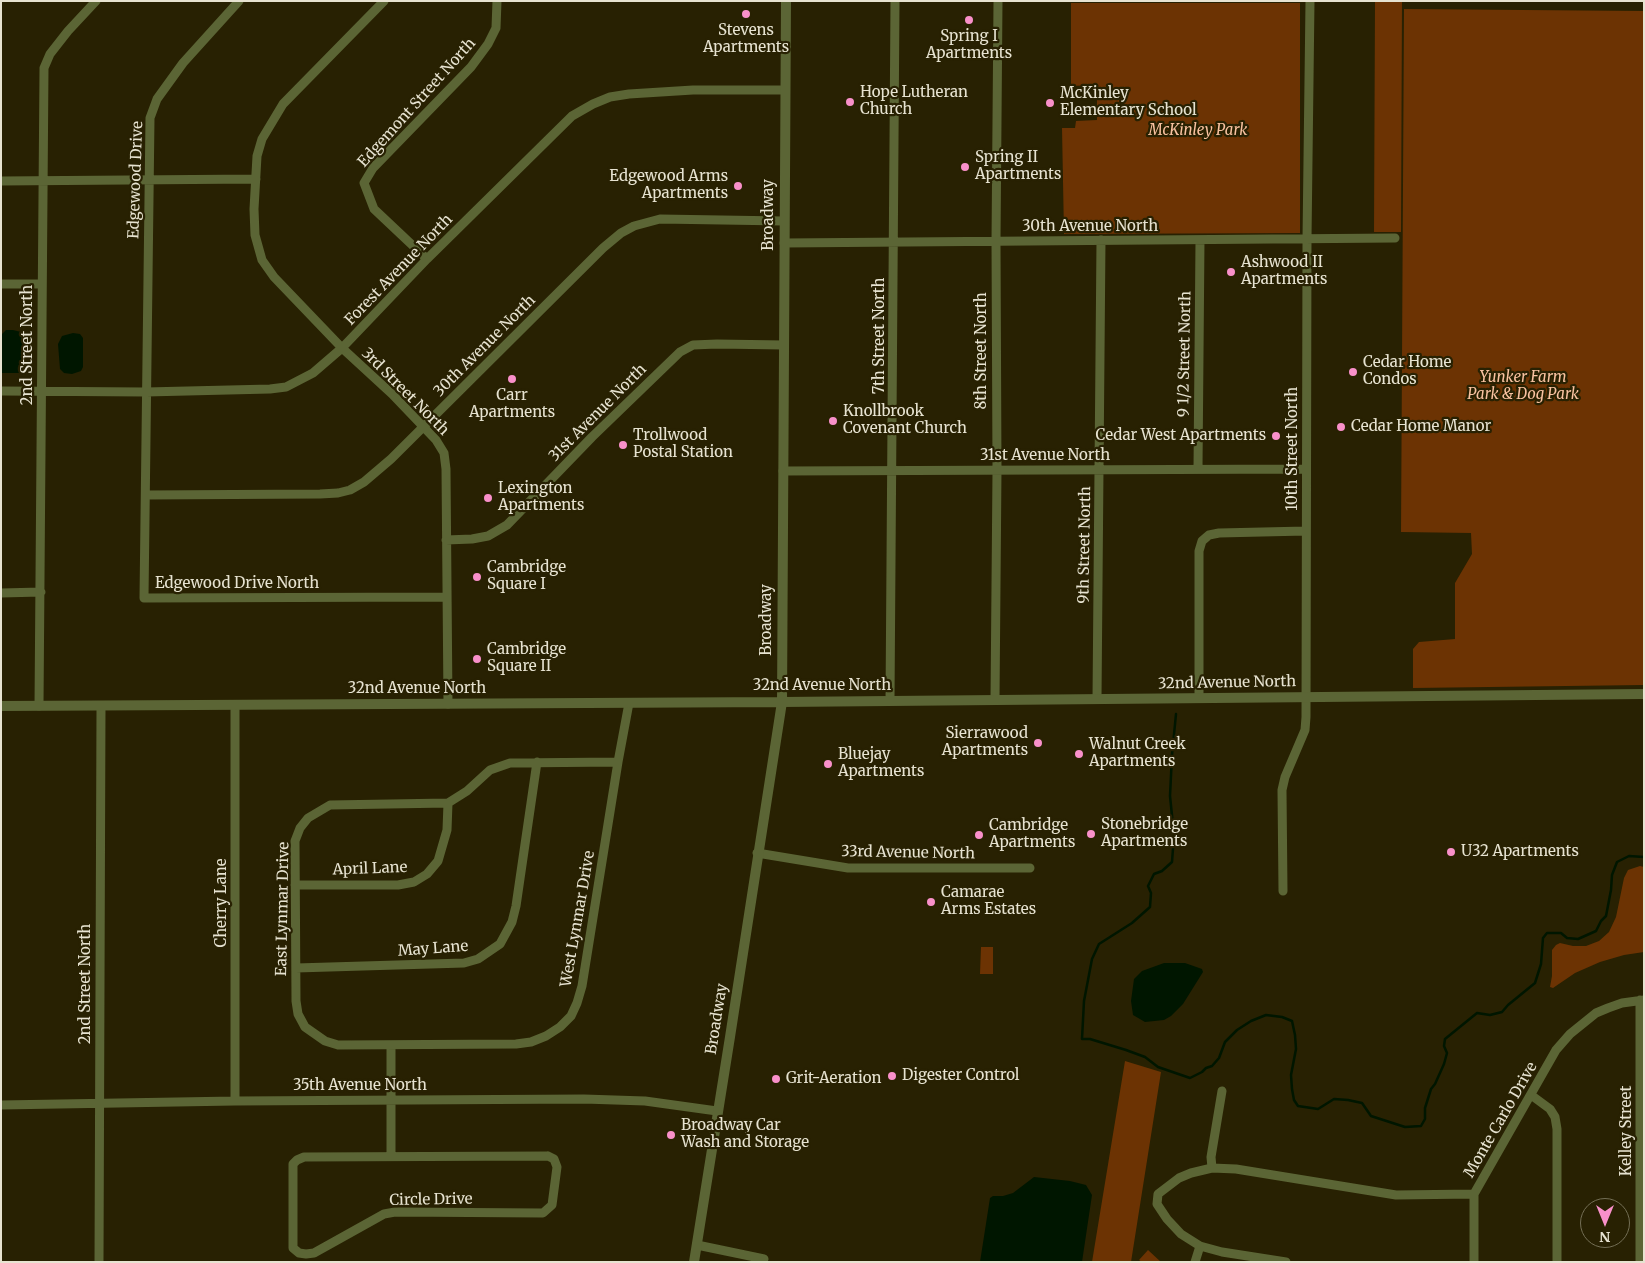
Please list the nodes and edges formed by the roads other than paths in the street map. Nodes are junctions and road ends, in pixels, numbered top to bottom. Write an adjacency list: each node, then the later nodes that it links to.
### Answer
1 (96, 1): 13 (street, 2nd Street North)
2 (239, 1): 11 (street, Edgewood Drive)
3 (384, 1): 10 (street, 3rd Street North)
4 (497, 1): 22 (street, Edgemont Street North)
5 (786, 1): 9 (street, Broadway)
6 (895, 1): 20 (street, 7th Street North)
7 (998, 1): 19 (street, 8th Street North)
8 (1310, 1): 16 (street, 10th Street North)
9 (785, 90): 14 (street, Broadway); 22 (street, Forest Avenue North)
10 (256, 178): 11 (street); 26 (street, 3rd Street North)
11 (149, 180): 13 (street); 29 (street, Edgewood Drive)
12 (1, 181): 13 (street)
13 (43, 181): 24 (street, 2nd Street North)
14 (784, 221): 21 (street, Broadway); 30 (street, 30th Avenue North)
15 (1395, 238): 16 (street, 30th Avenue North)
16 (1306, 239): 18 (street, 30th Avenue North); 33 (street, 10th Street North)
17 (1102, 240): 18 (street, 30th Avenue North); 19 (street, 30th Avenue North); 32 (street, 9th Street North)
18 (1200, 240): 31 (street, 9 1/2 Street North)
19 (996, 241): 20 (street, 30th Avenue North); 35 (street, 8th Street North)
20 (894, 242): 21 (street, 30th Avenue North); 34 (street, 7th Street North)
21 (784, 243): 25 (street, Broadway)
22 (427, 259): 26 (street, Forest Avenue North)
23 (1, 284): 24 (street)
24 (42, 284): 28 (street, 2nd Street North)
25 (784, 345): 36 (street, Broadway); 39 (street, 31st Avenue North)
26 (342, 348): 29 (street, Forest Avenue North); 30 (street, 3rd Street North)
27 (1, 391): 28 (street, Forest Avenue North)
28 (42, 391): 29 (street, Forest Avenue North); 40 (street, 2nd Street North)
29 (146, 392): 37 (street, Edgewood Drive North)
30 (423, 427): 37 (street, 30th Avenue North); 39 (street, 3rd Street North)
31 (1198, 468): 32 (street, 31st Avenue North); 33 (street, 31st Avenue North)
32 (1099, 469): 35 (street, 31st Avenue North); 46 (street, 9th Street North)
33 (1306, 469): 38 (street, 10th Street North)
34 (893, 470): 35 (street, 31st Avenue North); 36 (street, 31st Avenue North); 48 (street, 7th Street North)
35 (997, 470): 47 (street, 8th Street North)
36 (783, 471): 49 (street, Broadway)
37 (146, 494): 42 (street, Edgewood Drive North)
38 (1306, 532): 44 (street, 10th Street North); 45 (street)
39 (446, 540): 42 (street, 3rd Street North)
40 (41, 592): 41 (street); 54 (street, 2nd Street North)
41 (1, 593)
42 (447, 597): 51 (street, 3rd Street North)
43 (1644, 694): 44 (street, 32nd Avenue North)
44 (1305, 697): 45 (street, 32nd Avenue North); 62 (street, 10th Street North)
45 (1198, 698): 46 (street, 32nd Avenue North)
46 (1097, 699): 47 (street, 32nd Avenue North)
47 (995, 700): 48 (street, 32nd Avenue North)
48 (890, 701): 49 (street, 32nd Avenue North)
49 (782, 702): 50 (street, 32nd Avenue North); 59 (street, Broadway)
50 (629, 703): 51 (street, 32nd Avenue North); 57 (street, West Lynmar Drive)
51 (448, 704): 52 (street, 32nd Avenue North)
52 (236, 705): 55 (street, 32nd Avenue North); 69 (street, Cherry Lane)
53 (1, 706): 54 (street, 32nd Avenue North)
54 (40, 706): 55 (street, 32nd Avenue North)
55 (101, 707): 70 (street, 2nd Street North)
56 (537, 762): 57 (street); 58 (street); 63 (street, May Lane)
57 (618, 762): 65 (street, West Lynmar Drive)
58 (448, 803): 61 (street, April Lane); 61 (street, East Lynmar Drive)
59 (757, 853): 60 (street, 33rd Avenue North); 72 (street, Broadway)
60 (1030, 868)
61 (295, 885): 63 (street, East Lynmar Drive)
62 (1283, 892)
63 (296, 968): 65 (street, East Lynmar Drive)
64 (1642, 1000): 67 (street, Monte Carlo Drive); 85 (street, Kelley Street)
65 (391, 1045): 68 (street)
66 (1222, 1091): 74 (street)
67 (1530, 1095): 75 (street, Monte Carlo Drive); 84 (street)
68 (391, 1100): 69 (street, 35th Avenue North); 72 (street, 35th Avenue North); 73 (street)
69 (234, 1101): 70 (street, 35th Avenue North)
70 (99, 1103): 71 (street, 35th Avenue North); 79 (street, 2nd Street North)
71 (1, 1105)
72 (717, 1111): 76 (street, Broadway)
73 (390, 1156): 73 (street, Circle Drive)
74 (1212, 1168): 75 (street, Monte Carlo Drive); 77 (street, Monte Carlo Drive)
75 (1474, 1194): 83 (street)
76 (697, 1245): 78 (street); 80 (street, Broadway)
77 (1200, 1246): 81 (street); 82 (street, Monte Carlo Drive)
78 (764, 1259)
79 (99, 1262)
80 (694, 1262)
81 (1195, 1262)
82 (1286, 1262)
83 (1474, 1262)
84 (1557, 1262)
85 (1640, 1262)

